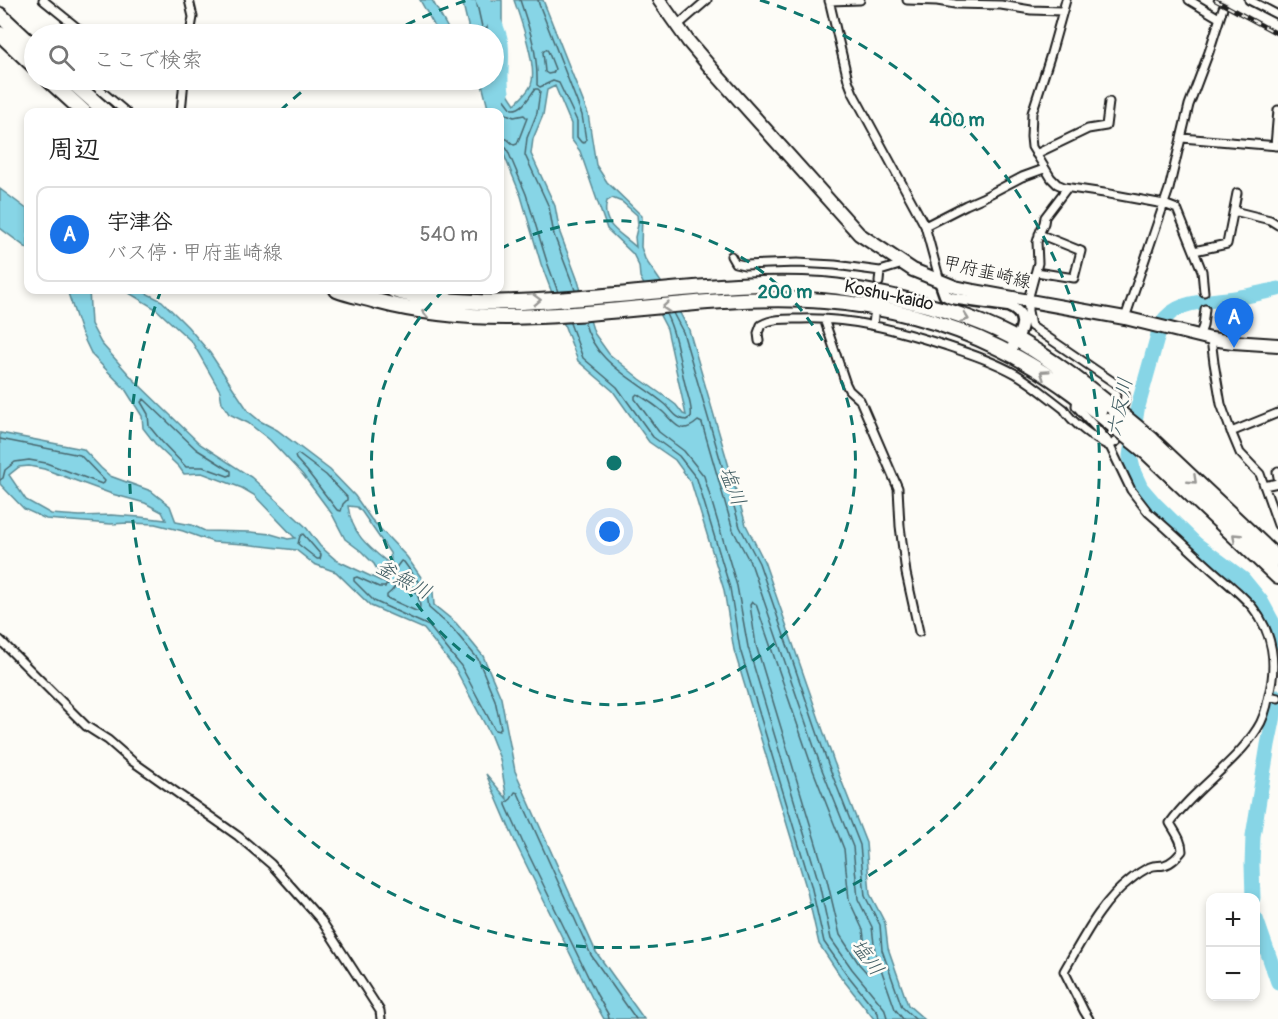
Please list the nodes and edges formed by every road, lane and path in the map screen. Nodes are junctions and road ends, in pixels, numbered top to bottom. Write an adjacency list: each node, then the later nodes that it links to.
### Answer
1 (43, 0): 16 (street)
2 (189, 0): 17 (street)
3 (659, 0): 18 (main road, 甲府韮崎線)
4 (707, 0): 18 (street)
5 (829, 0): 6 (street); 41 (street)
6 (860, 0)
7 (907, 0): 12 (street)
8 (1066, 0): 12 (street)
9 (1189, 0): 15 (street)
10 (1249, 0): 14 (street)
11 (1223, 9): 15 (street)
12 (1062, 11): 34 (street)
13 (0, 15): 20 (highway)
14 (1278, 15)
15 (1220, 18): 32 (street)
16 (73, 24)
17 (192, 24)
18 (677, 26): 45 (main road, 甲府韮崎線)
19 (0, 34): 21 (highway)
20 (24, 38)
21 (24, 57)
22 (60, 90): 27 (highway)
23 (82, 90): 28 (highway)
24 (96, 90): 29 (street)
25 (183, 90): 30 (street)
26 (1109, 102): 34 (street)
27 (80, 108)
28 (104, 108)
29 (105, 108)
30 (181, 108)
31 (1278, 110): 33 (street)
32 (1182, 138): 33 (street); 38 (street)
33 (1276, 146)
34 (1036, 154): 35 (street)
35 (1044, 169): 36 (street); 41 (street)
36 (1067, 188): 38 (street); 42 (street)
37 (1237, 193): 39 (street)
38 (1164, 204): 43 (street); 56 (street)
39 (1234, 211): 40 (street); 43 (street)
40 (1278, 225)
41 (925, 226): 48 (street)
42 (1039, 234): 47 (street); 47 (street)
43 (1194, 251): 50 (street)
44 (730, 256): 46 (street)
45 (903, 264): 46 (street); 48 (main road, 甲府韮崎線)
46 (880, 271): 49 (street)
47 (1036, 272): 53 (street)
48 (940, 281): 53 (main road, 甲府韮崎線); 60 (street)
49 (879, 282)
50 (1204, 292)
51 (351, 294): 63 (highway, Koshu-kaido, one-way to 51)
52 (414, 294): 60 (highway, Koshu-kaido, one-way to 60)
53 (1028, 300): 56 (main road, 甲府韮崎線); 65 (street)
54 (1204, 309): 59 (street)
55 (874, 316): 58 (street)
56 (1125, 318): 59 (main road, 甲府韮崎線)
57 (824, 319): 58 (street); 61 (street); 78 (street)
58 (873, 325): 70 (street)
59 (1205, 338): 62 (main road, 甲府韮崎線); 67 (street)
60 (1016, 340): 63 (street); 65 (highway, Koshu-kaido)
61 (759, 341)
62 (1278, 345)
63 (1009, 353): 64 (highway, Koshu-kaido, one-way to 63)
64 (1077, 396): 69 (highway, Koshu-kaido, bridge); 70 (street)
65 (1118, 405): 69 (highway, Koshu-kaido, bridge)
66 (1278, 413): 67 (street)
67 (1231, 432): 74 (street)
68 (1117, 441): 70 (street)
69 (1148, 445): 76 (highway, Koshu-kaido, one-way to 76); 77 (highway, Koshu-kaido, one-way to 69)
70 (1109, 446): 80 (street)
71 (1278, 471): 72 (street)
72 (1278, 477)
73 (1278, 483): 74 (street)
74 (1264, 486): 75 (street)
75 (1278, 525)
76 (1278, 560)
77 (1278, 577)
78 (919, 632)
79 (0, 640): 81 (street)
80 (1273, 697): 82 (street)
81 (381, 1019)
82 (1089, 1019)

